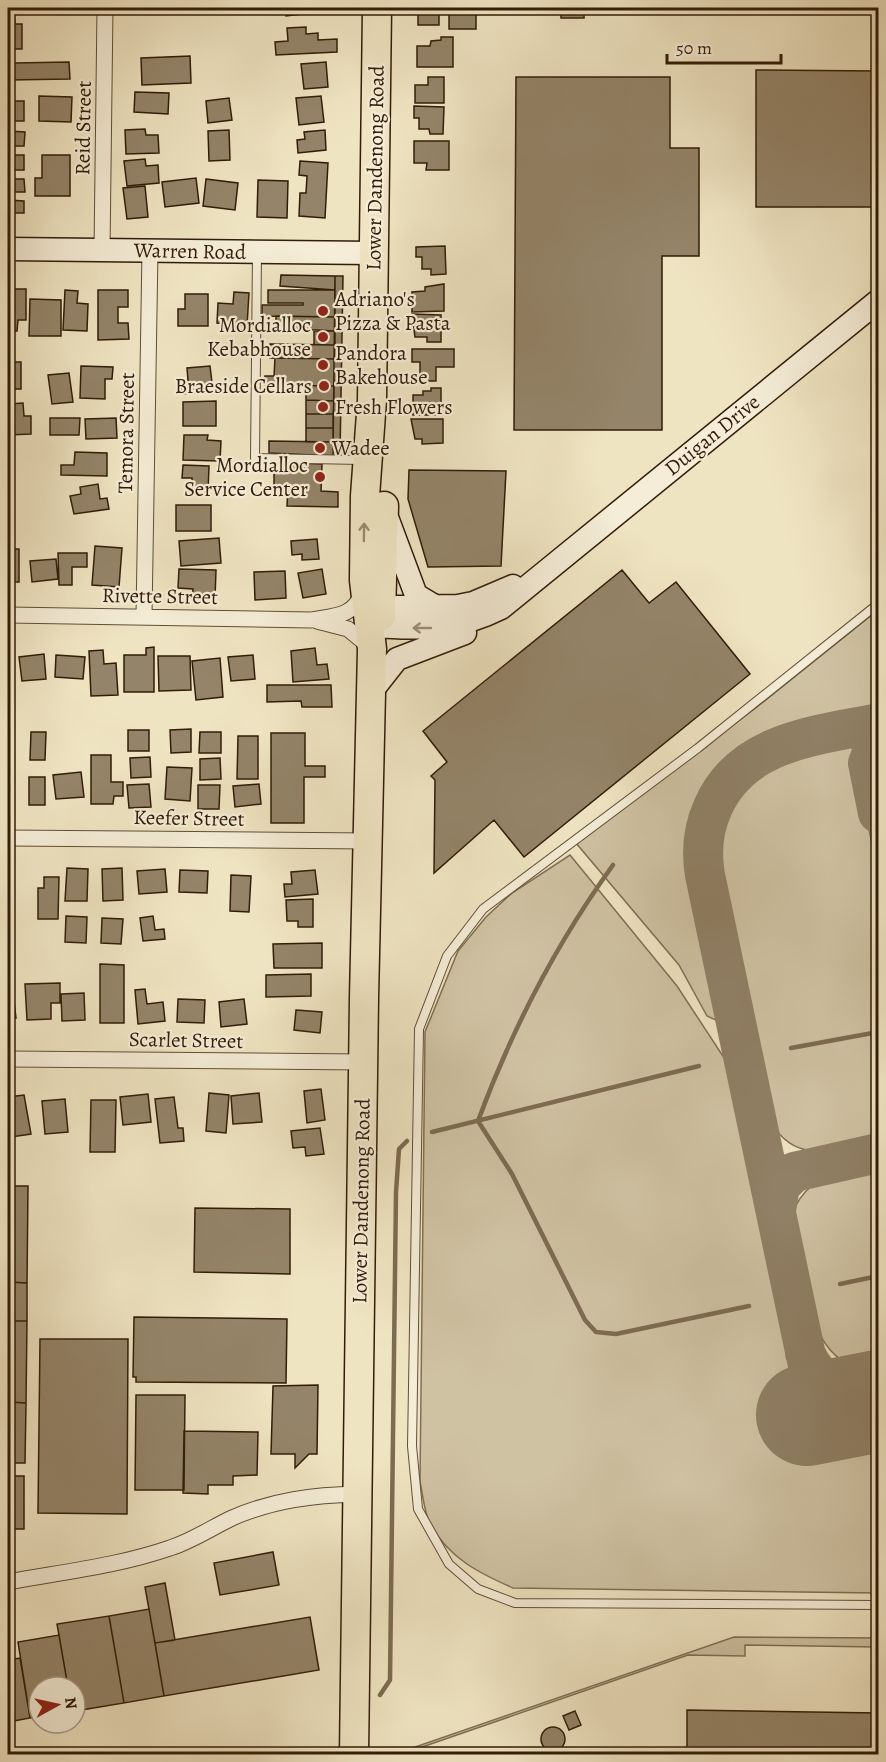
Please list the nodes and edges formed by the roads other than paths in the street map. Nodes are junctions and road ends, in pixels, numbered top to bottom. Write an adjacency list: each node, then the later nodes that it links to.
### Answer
1 (105, 8): 4 (street, Reid Street)
2 (377, 8): 7 (highway, Lower Dandenong Road)
3 (8, 249): 4 (main road, Warren Road)
4 (102, 250): 5 (main road, Warren Road)
5 (150, 250): 6 (main road, Warren Road); 18 (street, Temora Street)
6 (257, 252): 7 (main road, Warren Road); 10 (lane)
7 (374, 253): 9 (highway, Lower Dandenong Road)
8 (879, 301): 12 (main road, Duigan Drive)
9 (372, 400): 10 (highway, Lower Dandenong Road); 11 (highway, Lower Dandenong Road)
10 (367, 460): 13 (highway, Lower Dandenong Road, one-way to 10)
11 (384, 507): 15 (main road); 20 (highway, Lower Dandenong Road)
12 (547, 570): 15 (main road, Duigan Drive); 16 (main road, Duigan Drive)
13 (364, 580): 19 (street, Rivette Street); 20 (highway, Lower Dandenong Road)
14 (879, 604): 28 (lane)
15 (436, 607): 20 (main road, Duigan Drive)
16 (501, 608): 20 (main road, Duigan Drive, one-way to 20); 21 (main road)
17 (8, 615): 18 (street, Rivette Street)
18 (144, 616): 19 (street, Rivette Street)
19 (311, 620): 20 (street, Rivette Street)
20 (374, 624): 21 (highway, Lower Dandenong Road)
21 (371, 692): 23 (highway, Lower Dandenong Road)
22 (8, 838): 23 (street, Keefer Street)
23 (370, 841): 25 (highway, Lower Dandenong Road)
24 (8, 1059): 25 (street, Scarlet Street)
25 (363, 1062): 26 (highway, Lower Dandenong Road)
26 (358, 1494): 27 (street); 29 (highway, Lower Dandenong Road)
27 (8, 1582)
28 (879, 1605)
29 (354, 1755)

